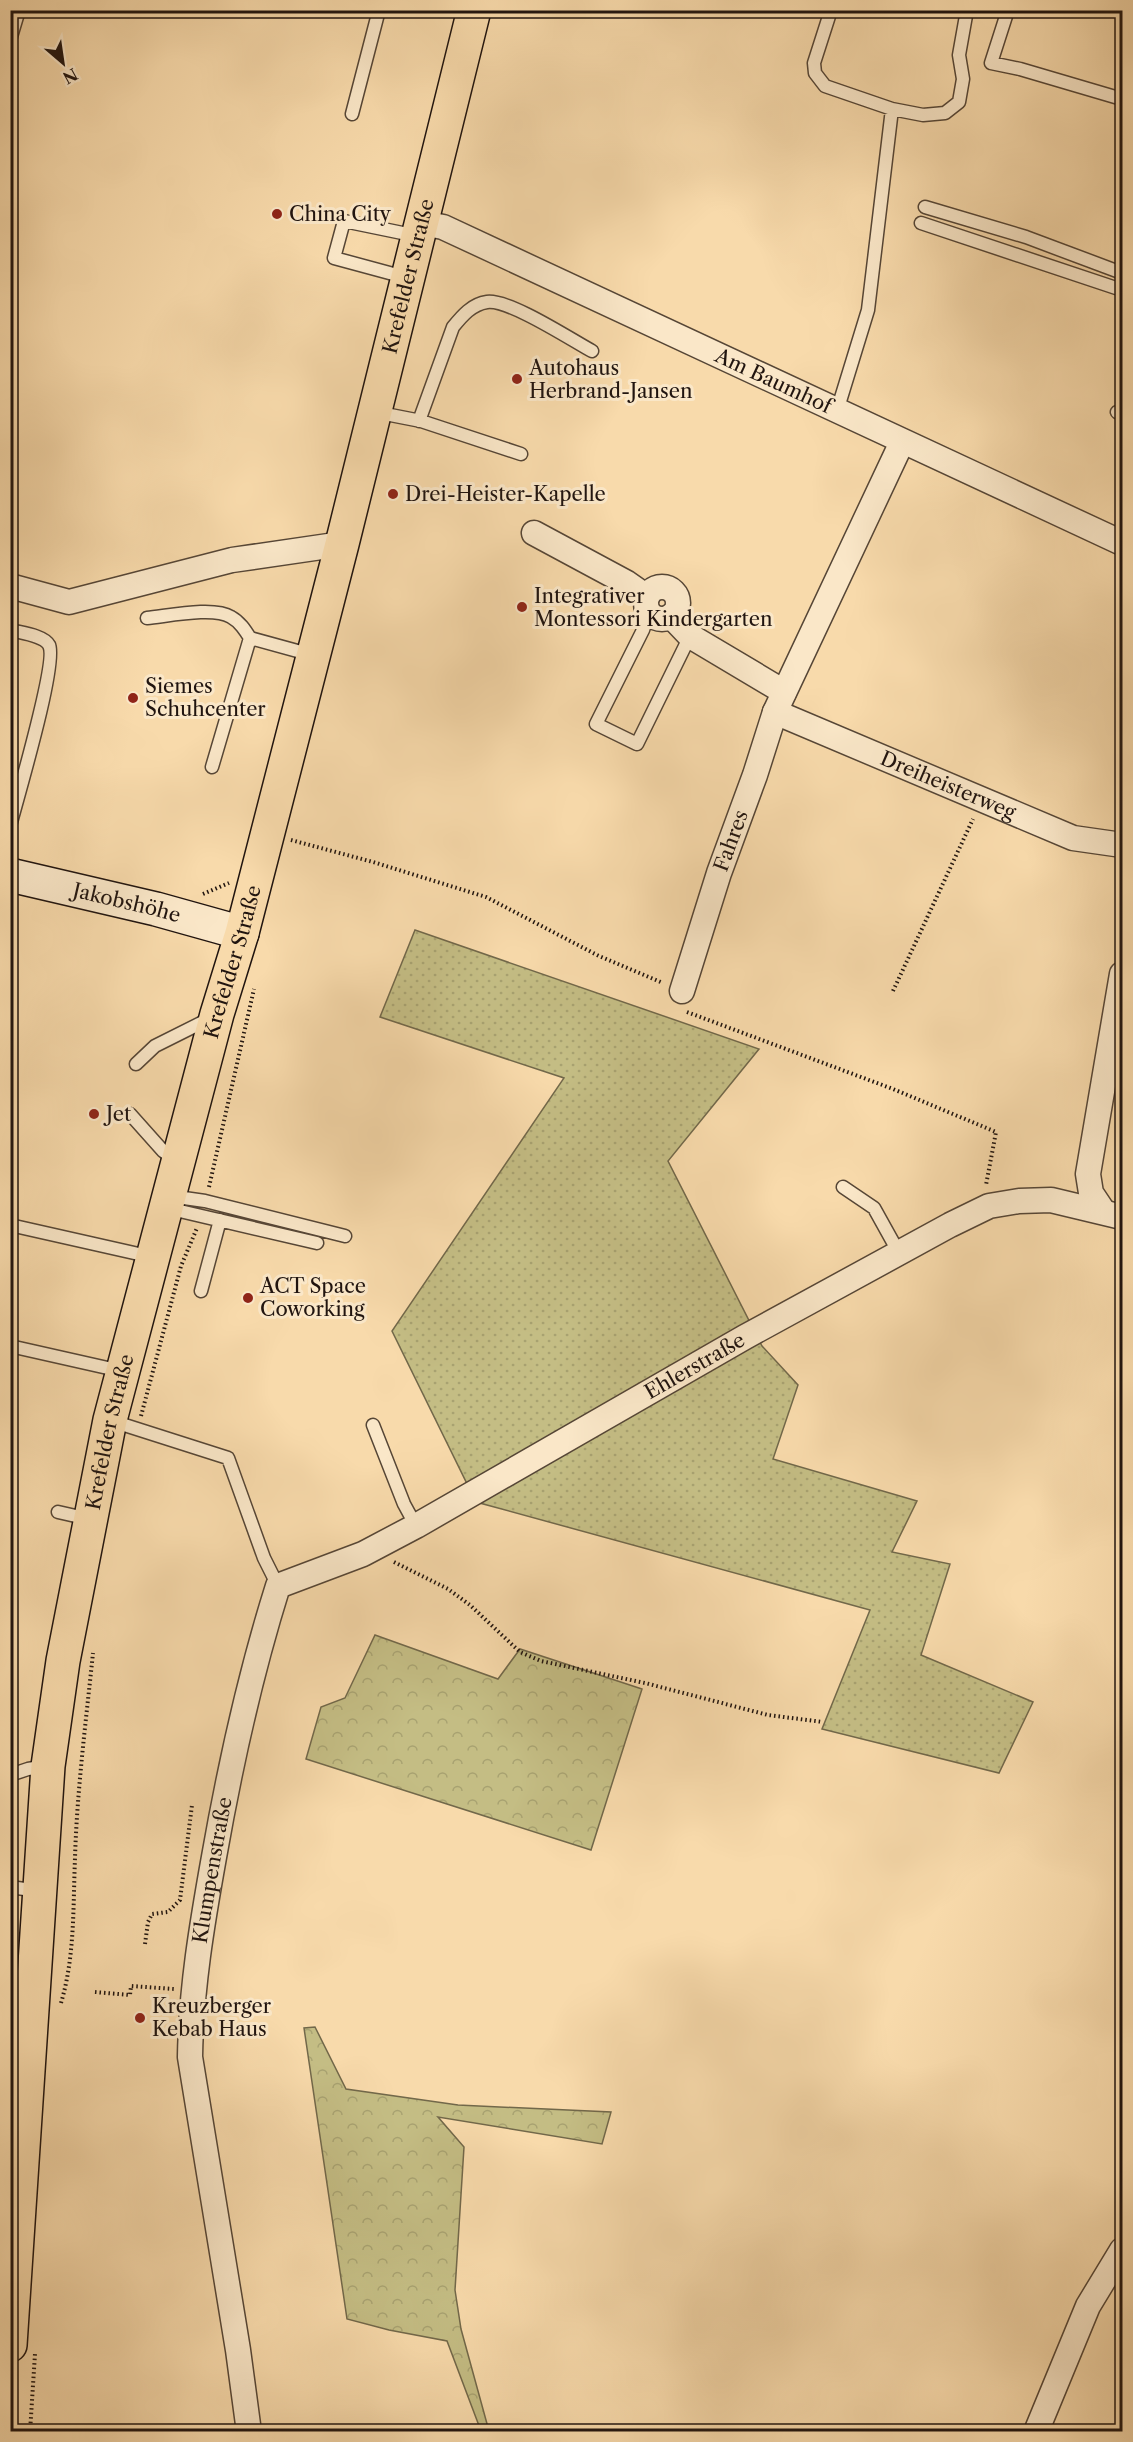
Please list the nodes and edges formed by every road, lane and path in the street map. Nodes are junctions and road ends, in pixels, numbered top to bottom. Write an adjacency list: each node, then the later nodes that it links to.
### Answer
1 (19, 10): 7 (lane)
2 (379, 10): 10 (lane)
3 (474, 10): 13 (main road, Krefelder Straße)
4 (967, 10): 9 (lane)
5 (1008, 10): 8 (lane)
6 (830, 14): 9 (lane)
7 (10, 40)
8 (1122, 99)
9 (892, 109): 19 (lane)
10 (352, 114)
11 (925, 207): 14 (lane)
12 (921, 223): 16 (lane)
13 (420, 230): 15 (main road, Krefelder Straße); 15 (lane); 19 (street, Am Baumhof)
14 (1122, 273)
15 (408, 278): 18 (main road, Krefelder Straße)
16 (1122, 290)
17 (592, 351): 20 (lane)
18 (374, 411): 20 (lane); 25 (main road, Krefelder Straße)
19 (837, 411): 21 (street, Am Baumhof)
20 (418, 421): 22 (lane)
21 (902, 442): 24 (street, Am Baumhof); 33 (street, Fahres)
22 (521, 454)
23 (534, 533): 27 (street)
24 (1122, 543)
25 (342, 544): 26 (street); 32 (main road, Krefelder Straße)
26 (10, 586)
27 (656, 608): 30 (street); 30 (lane)
28 (147, 618): 31 (lane)
29 (10, 630): 36 (lane)
30 (690, 636): 33 (street)
31 (250, 638): 32 (lane); 34 (lane)
32 (313, 655): 40 (main road, Krefelder Straße)
33 (780, 702): 35 (street, Dreiheisterweg); 43 (street, Fahres)
34 (212, 767)
35 (982, 799): 38 (street, Dreiheisterweg); 44 (path)
36 (13, 805): 37 (lane)
37 (10, 826)
38 (1122, 845)
39 (10, 875): 40 (street, Jakobshöhe)
40 (242, 933): 45 (main road, Krefelder Straße)
41 (1122, 974): 52 (street)
42 (256, 983): 50 (path)
43 (682, 991)
44 (893, 991)
45 (217, 1014): 46 (lane); 48 (main road, Krefelder Straße)
46 (136, 1064)
47 (130, 1114): 48 (lane)
48 (178, 1162): 51 (main road, Krefelder Straße)
49 (843, 1187): 59 (lane)
50 (205, 1201): 51 (lane); 57 (lane)
51 (167, 1202): 53 (lane); 60 (main road, Krefelder Straße)
52 (1112, 1214): 56 (lane); 59 (street, Ehlerstraße)
53 (202, 1216): 54 (lane); 64 (path)
54 (220, 1220): 58 (lane); 61 (lane)
55 (10, 1225): 60 (lane)
56 (1122, 1232)
57 (345, 1236)
58 (317, 1243)
59 (899, 1253): 68 (street, Ehlerstraße)
60 (153, 1257): 63 (main road, Krefelder Straße)
61 (201, 1291)
62 (10, 1346): 63 (lane)
63 (123, 1371): 64 (main road, Krefelder Straße)
64 (114, 1423): 67 (main road, Krefelder Straße); 70 (lane)
65 (373, 1425): 68 (lane)
66 (58, 1512): 67 (lane)
67 (90, 1519): 73 (main road, Krefelder Straße)
68 (416, 1526): 69 (street, Ehlerstraße)
69 (380, 1545): 70 (street, Ehlerstraße); 72 (path)
70 (278, 1586): 84 (street, Klumpenstraße)
71 (94, 1652): 80 (path)
72 (823, 1722)
73 (48, 1766): 74 (lane); 76 (main road, Krefelder Straße)
74 (10, 1775)
75 (192, 1805): 77 (path)
76 (25, 1889): 82 (main road, Krefelder Straße)
77 (145, 1944)
78 (180, 1989): 79 (path)
79 (95, 1992)
80 (57, 2014)
81 (1122, 2250): 85 (street)
82 (23, 2345): 83 (path)
83 (30, 2432)
84 (249, 2432)
85 (1036, 2432)

